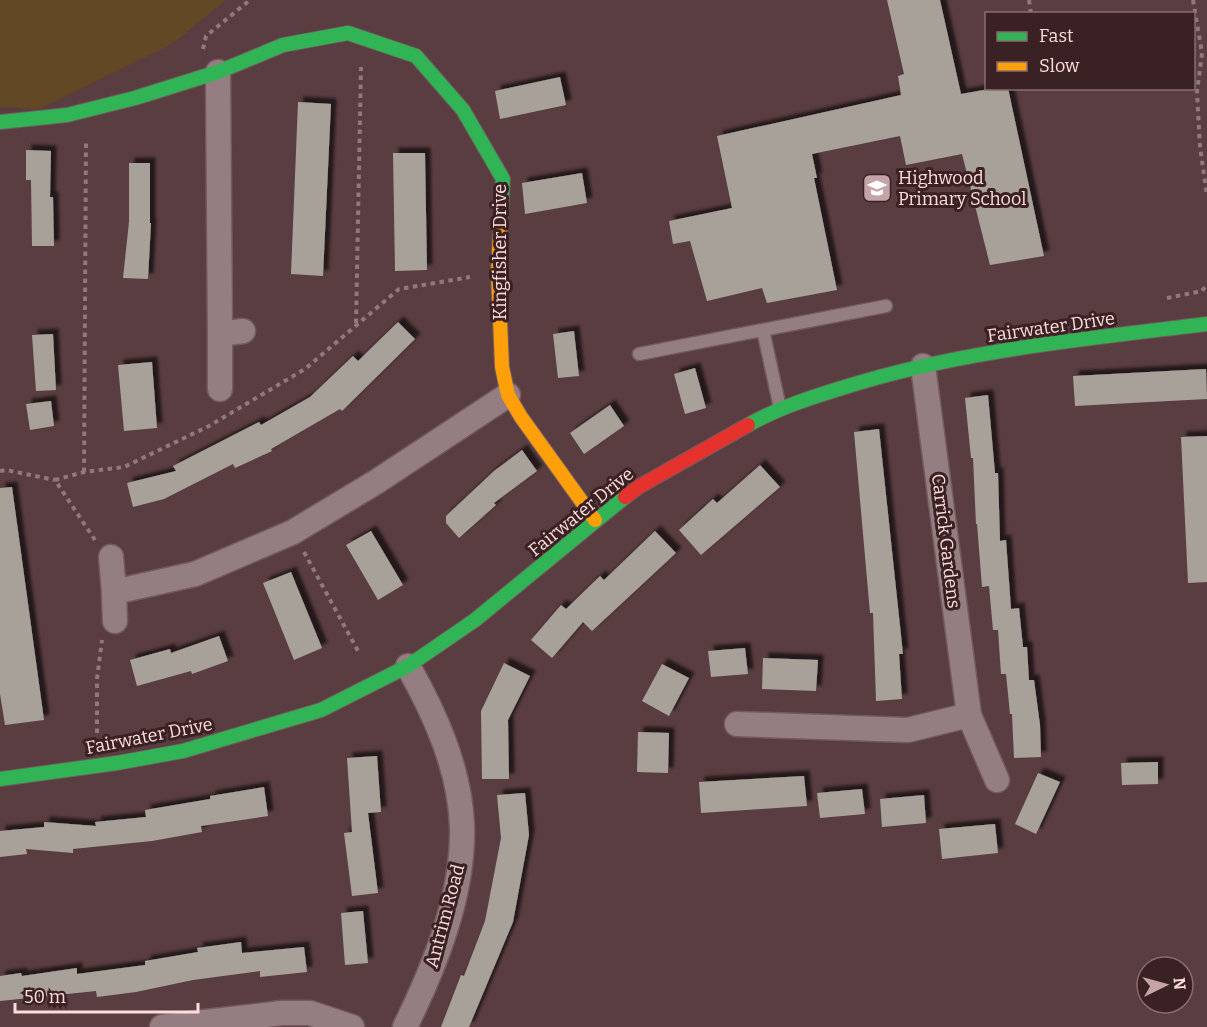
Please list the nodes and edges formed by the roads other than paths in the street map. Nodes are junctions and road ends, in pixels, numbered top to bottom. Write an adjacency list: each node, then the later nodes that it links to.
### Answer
1 (207, 75): 2 (street, Kingfisher Drive); 8 (street); 9 (street, Kingfisher Drive)
2 (0, 122)
3 (886, 306): 5 (lane)
4 (1207, 324): 7 (street, Fairwater Drive)
5 (763, 330): 6 (lane); 10 (lane)
6 (639, 354)
7 (923, 366): 10 (street, Fairwater Drive); 16 (street, Carrick Gardens)
8 (220, 389)
9 (508, 396): 11 (street, Kingfisher Drive); 13 (street)
10 (781, 410): 11 (street, Fairwater Drive)
11 (595, 520): 15 (street, Fairwater Drive)
12 (111, 557): 13 (street)
13 (114, 592): 14 (street)
14 (115, 621)
15 (408, 666): 18 (street, Fairwater Drive); 22 (street, Antrim Road)
16 (969, 715): 17 (street); 19 (street, Carrick Gardens)
17 (737, 724)
18 (0, 779)
19 (997, 780)
20 (162, 1027): 21 (street)
21 (352, 1027)
22 (405, 1027)

